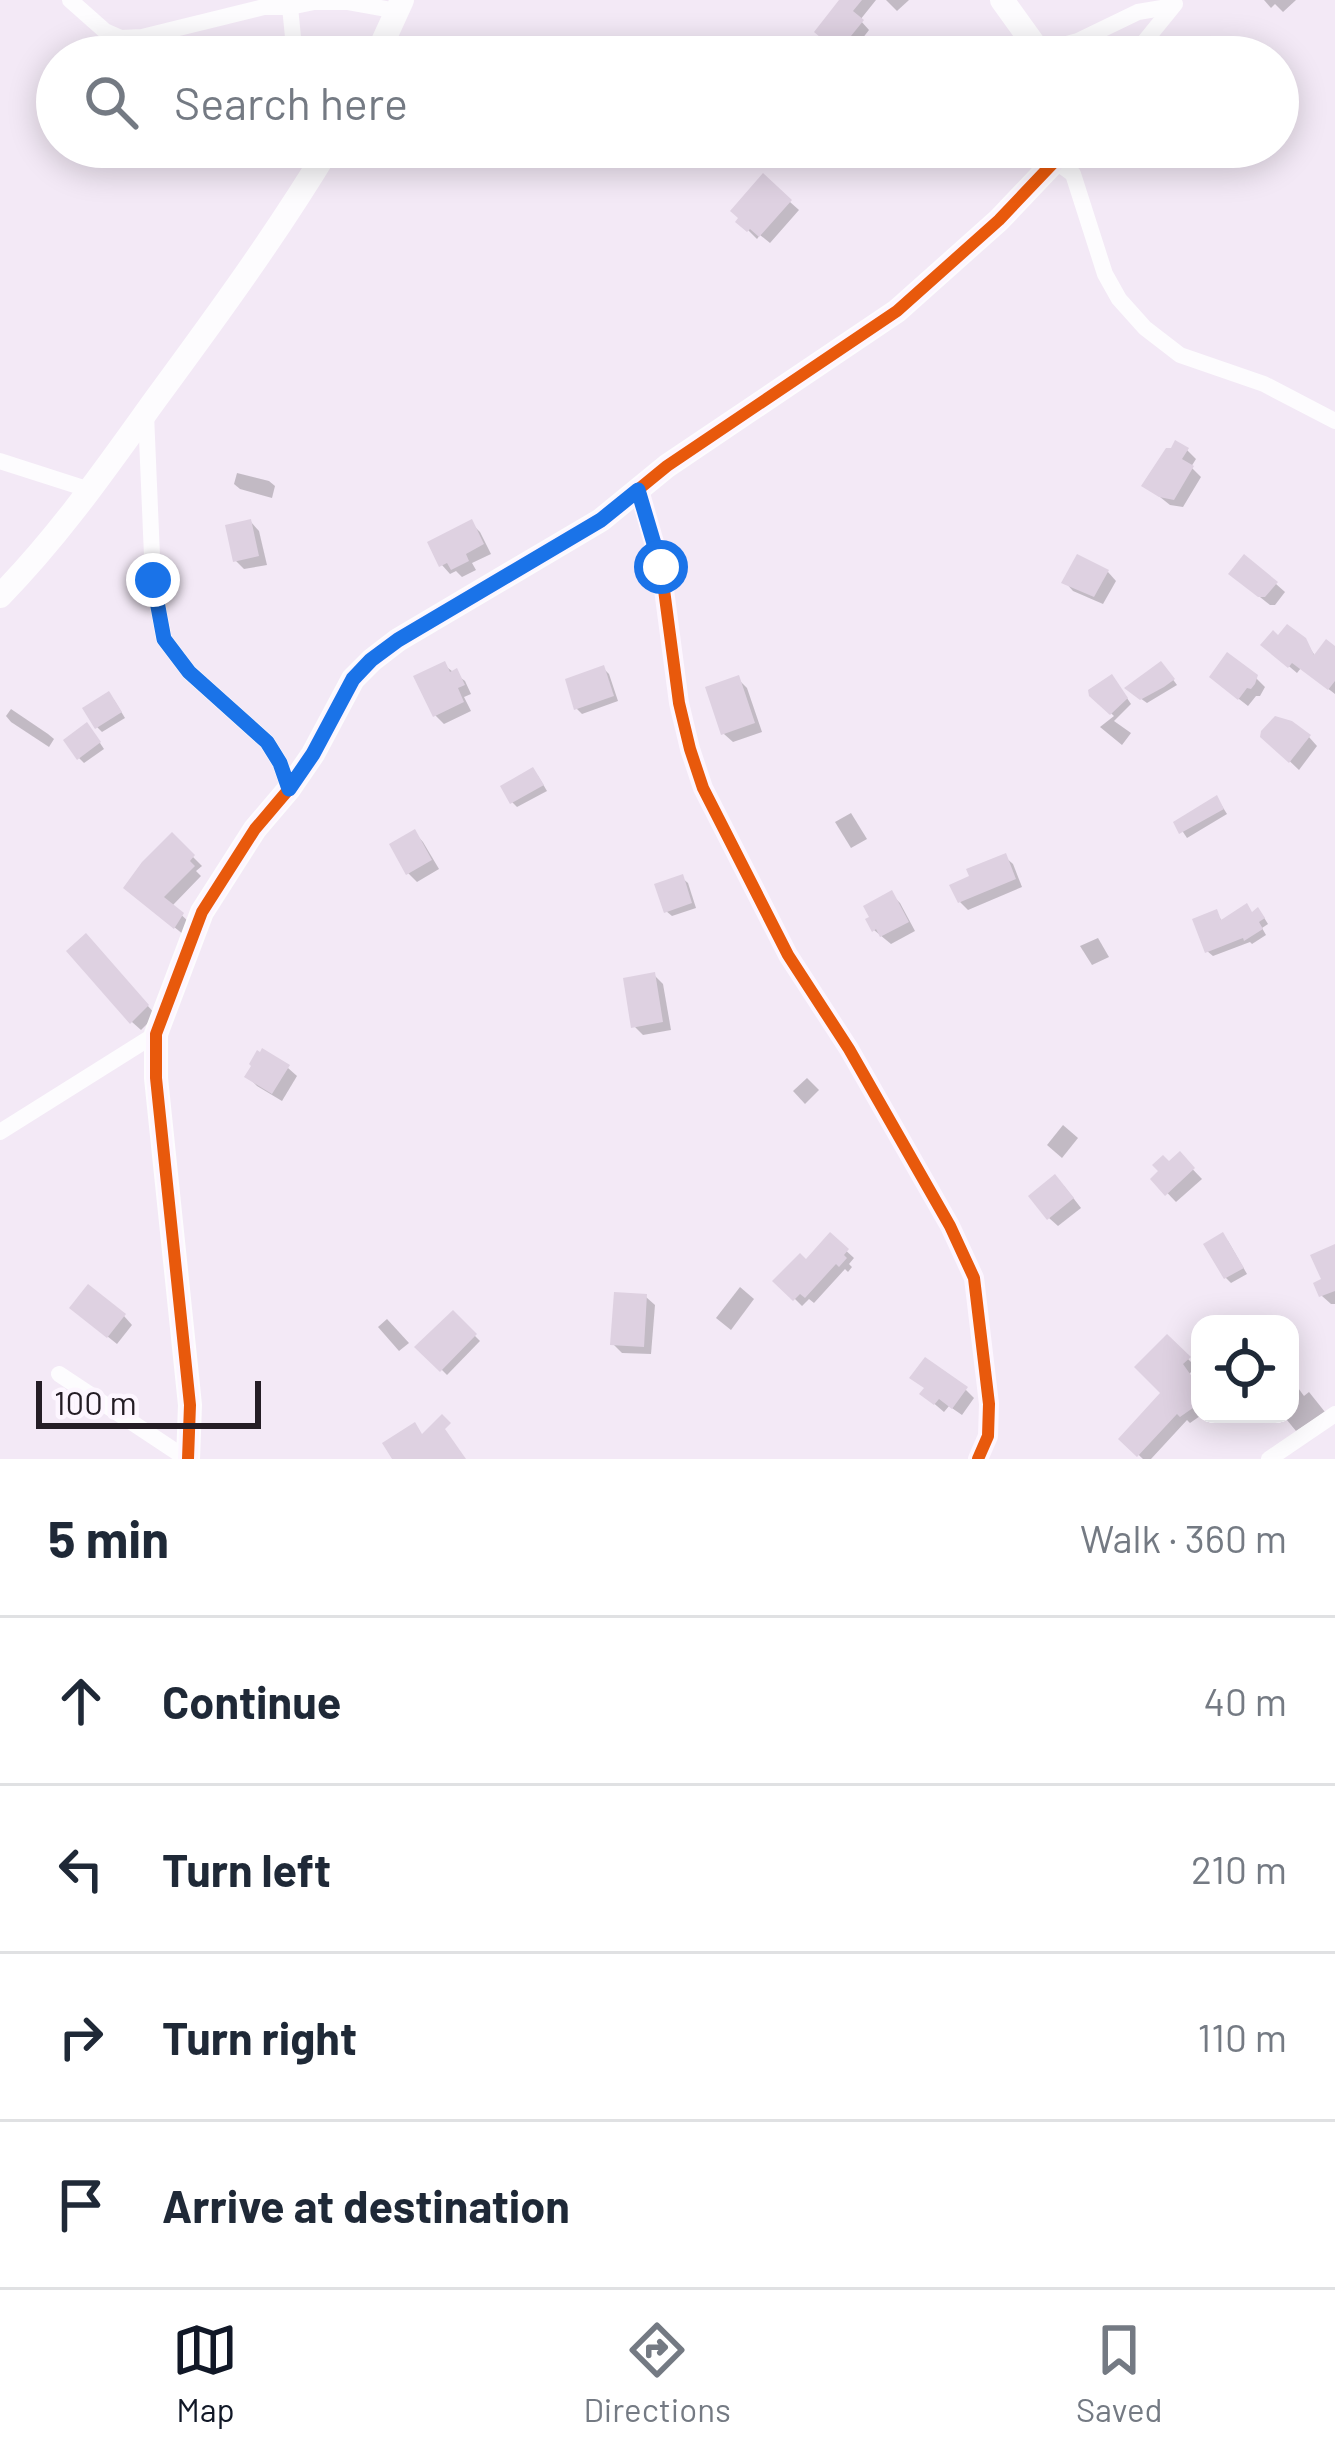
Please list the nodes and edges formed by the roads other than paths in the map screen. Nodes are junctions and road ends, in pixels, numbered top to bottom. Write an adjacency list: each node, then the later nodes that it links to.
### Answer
1 (70, 0): 6 (street)
2 (1002, 0): 10 (street)
3 (288, 3): 5 (street); 7 (street); 8 (street)
4 (1177, 3): 11 (street); 12 (street)
5 (399, 6): 9 (street)
6 (116, 36)
7 (150, 36)
8 (292, 36)
9 (385, 36)
10 (1028, 36)
11 (1087, 36)
12 (1150, 36)
13 (313, 168): 16 (street)
14 (1046, 168): 20 (street)
15 (1069, 168): 17 (street)
16 (146, 413): 19 (street); 22 (street)
17 (1335, 421)
18 (0, 461): 19 (street)
19 (90, 490): 21 (street)
20 (638, 490): 22 (street); 28 (street)
21 (0, 596)
22 (289, 789): 23 (street)
23 (157, 1034): 24 (street); 27 (street)
24 (0, 1132)
25 (59, 1374): 27 (street)
26 (1335, 1414): 29 (street)
27 (188, 1459)
28 (978, 1459)
29 (1269, 1459)

